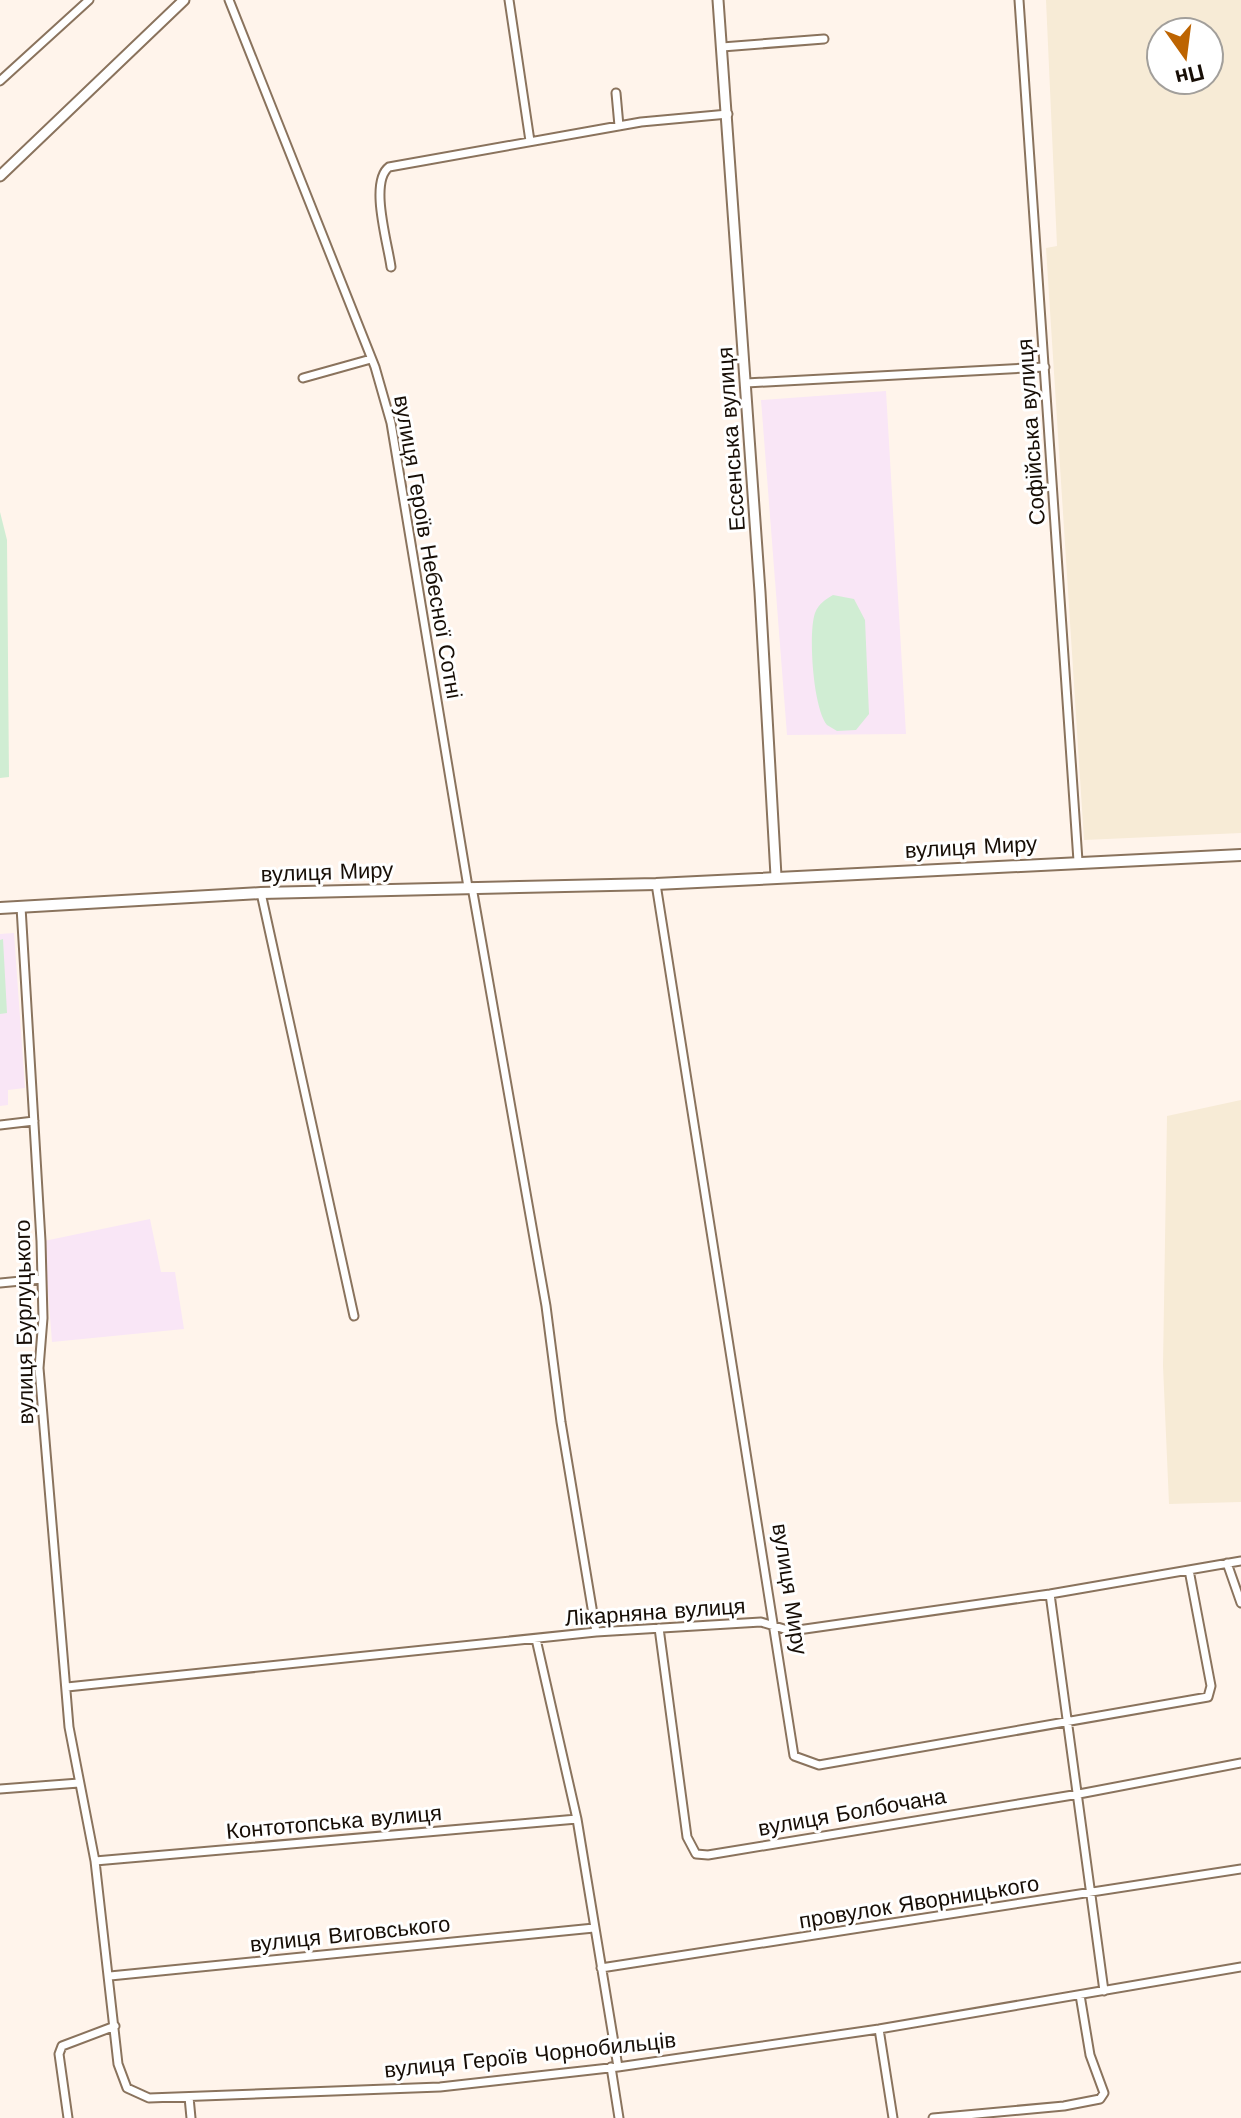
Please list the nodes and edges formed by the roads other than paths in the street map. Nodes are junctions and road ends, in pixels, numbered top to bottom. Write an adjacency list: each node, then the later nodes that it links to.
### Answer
1 (89, 0): 9 (street)
2 (184, 0): 14 (street)
3 (229, 0): 16 (street, вулиця Героїв Небесної Сотні)
4 (509, 0): 13 (street)
5 (718, 0): 8 (street, Ессенська вулиця)
6 (1019, 0): 17 (street, Софійська вулиця)
7 (824, 39): 8 (street)
8 (722, 47): 11 (street, Ессенська вулиця)
9 (0, 81)
10 (616, 93): 12 (street)
11 (728, 114): 12 (street); 19 (street, Ессенська вулиця)
12 (619, 126): 13 (street)
13 (530, 141): 15 (street)
14 (0, 176)
15 (391, 267)
16 (371, 359): 18 (street); 24 (street, вулиця Героїв Небесної Сотні)
17 (1045, 367): 19 (street); 21 (street, Софійська вулиця)
18 (303, 378)
19 (746, 383): 22 (street, Ессенська вулиця)
20 (1241, 855): 21 (main road, вулиця Миру)
21 (1078, 861): 22 (main road, вулиця Миру)
22 (776, 876): 23 (main road, вулиця Миру)
23 (656, 884): 24 (main road, вулиця Миру); 38 (street, вулиця Миру)
24 (470, 887): 25 (main road, вулиця Миру); 40 (street, вулиця Героїв Небесної Сотні)
25 (261, 893): 26 (main road, вулиця Миру); 32 (street)
26 (21, 907): 27 (main road, вулиця Миру); 28 (street, вулиця Бурлуцького)
27 (0, 908)
28 (34, 1121): 29 (street); 30 (street, вулиця Бурлуцького)
29 (0, 1125)
30 (42, 1279): 31 (street); 42 (street, вулиця Бурлуцького)
31 (0, 1283)
32 (354, 1316)
33 (1241, 1561): 34 (street, Лікарняна вулиця)
34 (1227, 1563): 35 (street, Лікарняна вулиця); 37 (street)
35 (1189, 1570): 36 (street, Лікарняна вулиця); 43 (street, вулиця Миру)
36 (1050, 1594): 38 (street, Лікарняна вулиця); 43 (street)
37 (1241, 1603)
38 (776, 1626): 39 (street, Лікарняна вулиця); 43 (street, вулиця Миру)
39 (659, 1628): 40 (street, Лікарняна вулиця); 47 (street, вулиця Болбочана)
40 (596, 1632): 41 (street, Лікарняна вулиця)
41 (536, 1639): 42 (street, Лікарняна вулиця); 48 (street)
42 (67, 1687): 45 (street, вулиця Героїв Чорнобильців)
43 (1066, 1723): 47 (street)
44 (1241, 1763): 47 (street, вулиця Болбочана)
45 (79, 1783): 46 (street); 49 (street, вулиця Героїв Чорнобильців)
46 (0, 1789)
47 (1079, 1794): 51 (street)
48 (577, 1819): 49 (street, Контотопська вулиця); 52 (street)
49 (95, 1861): 55 (street, вулиця Героїв Чорнобильців)
50 (1241, 1869): 51 (street, провулок Яворницького)
51 (1091, 1895): 54 (street, провулок Яворницького); 56 (street)
52 (594, 1928): 54 (street); 55 (street, вулиця Виговського)
53 (1241, 1967): 56 (street, вулиця Героїв Чорнобильців)
54 (601, 1968): 60 (street)
55 (110, 1976): 58 (street, вулиця Героїв Чорнобильців)
56 (1104, 1991): 57 (street, вулиця Героїв Чорнобильців)
57 (1080, 1995): 59 (street, вулиця Героїв Чорнобильців); 66 (street)
58 (115, 2026): 61 (street, вулиця Героїв Чорнобильців); 62 (street)
59 (879, 2029): 60 (street, вулиця Героїв Чорнобильців); 65 (street)
60 (615, 2067): 61 (street, вулиця Героїв Чорнобильців); 64 (street)
61 (189, 2097): 63 (street)
62 (68, 2118)
63 (191, 2118)
64 (619, 2118)
65 (893, 2118)
66 (933, 2118)

